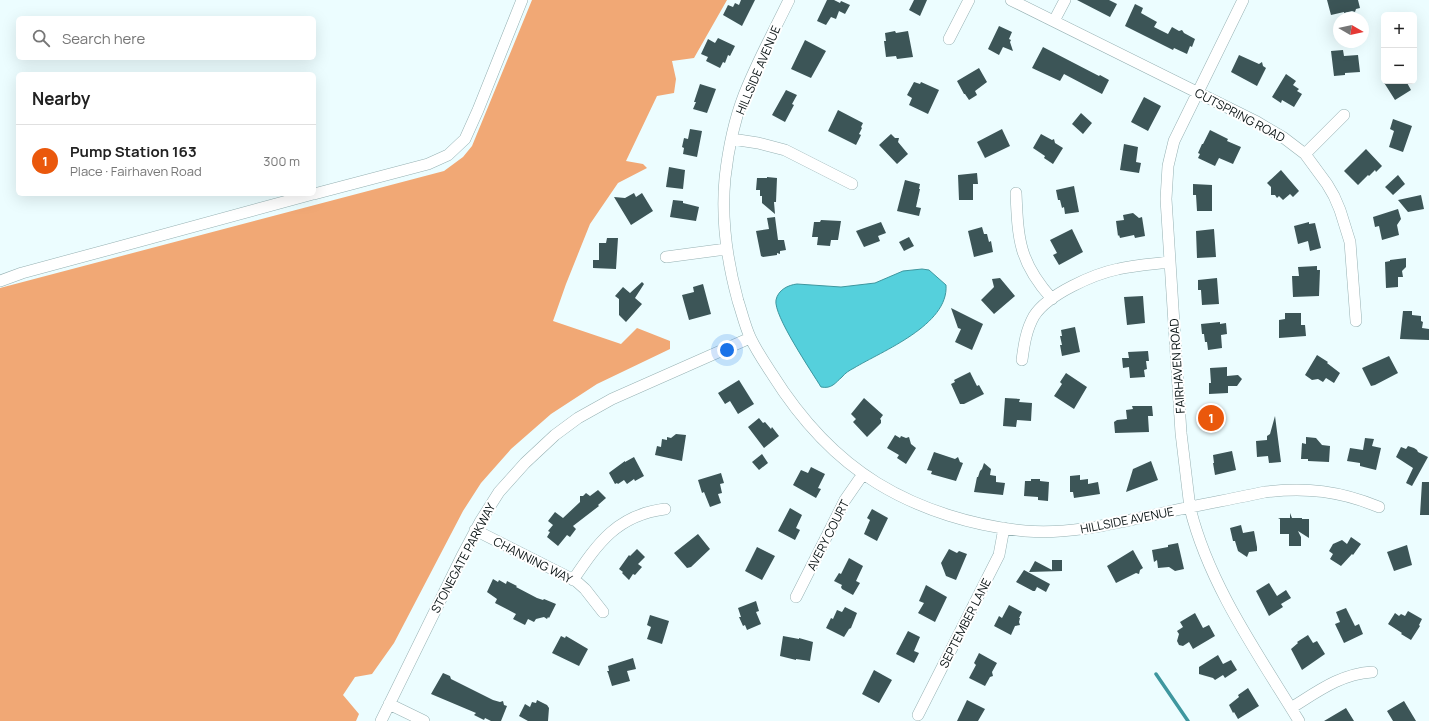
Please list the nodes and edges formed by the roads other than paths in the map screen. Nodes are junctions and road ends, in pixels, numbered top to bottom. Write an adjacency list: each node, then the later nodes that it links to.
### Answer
1 (522, 0): 14 (street)
2 (790, 0): 11 (street, HILLSIDE AVENUE)
3 (969, 0): 8 (street)
4 (1011, 0): 7 (street, CUTSPRING ROAD)
5 (1065, 0): 7 (street)
6 (1243, 0): 9 (street, FAIRHAVEN ROAD)
7 (1054, 21): 9 (street, CUTSPRING ROAD)
8 (950, 39)
9 (1197, 92): 12 (street, CUTSPRING ROAD); 19 (street, FAIRHAVEN ROAD)
10 (1344, 114): 12 (street)
11 (732, 139): 13 (street); 17 (street, HILLSIDE AVENUE)
12 (1305, 154): 22 (street, CUTSPRING ROAD)
13 (852, 184)
14 (316, 193)
15 (1016, 193): 21 (street)
16 (307, 196): 20 (street)
17 (726, 249): 18 (street); 23 (street, HILLSIDE AVENUE)
18 (666, 257)
19 (1170, 262): 21 (street); 27 (street, FAIRHAVEN ROAD)
20 (0, 281)
21 (1052, 299): 24 (street)
22 (1356, 321)
23 (750, 338): 25 (street, HILLSIDE AVENUE); 30 (street, STONEGATE PARKWAY)
24 (1022, 360)
25 (863, 474): 29 (street, HILLSIDE AVENUE); 32 (street, AVERY COURT)
26 (1379, 507): 27 (street, HILLSIDE AVENUE)
27 (1190, 508): 29 (street, HILLSIDE AVENUE); 36 (street, FAIRHAVEN ROAD)
28 (665, 509): 31 (street)
29 (1004, 528): 37 (street, SEPTEMBER LANE)
30 (475, 530): 31 (street, CHANNING WAY); 35 (street, STONEGATE PARKWAY)
31 (573, 580): 33 (street, CHANNING WAY)
32 (796, 597)
33 (603, 612)
34 (1372, 672): 36 (street)
35 (389, 704): 38 (street, STONEGATE PARKWAY); 39 (street)
36 (1291, 708): 40 (street, FAIRHAVEN ROAD)
37 (918, 715)
38 (381, 721)
39 (424, 721)
40 (1299, 721)

